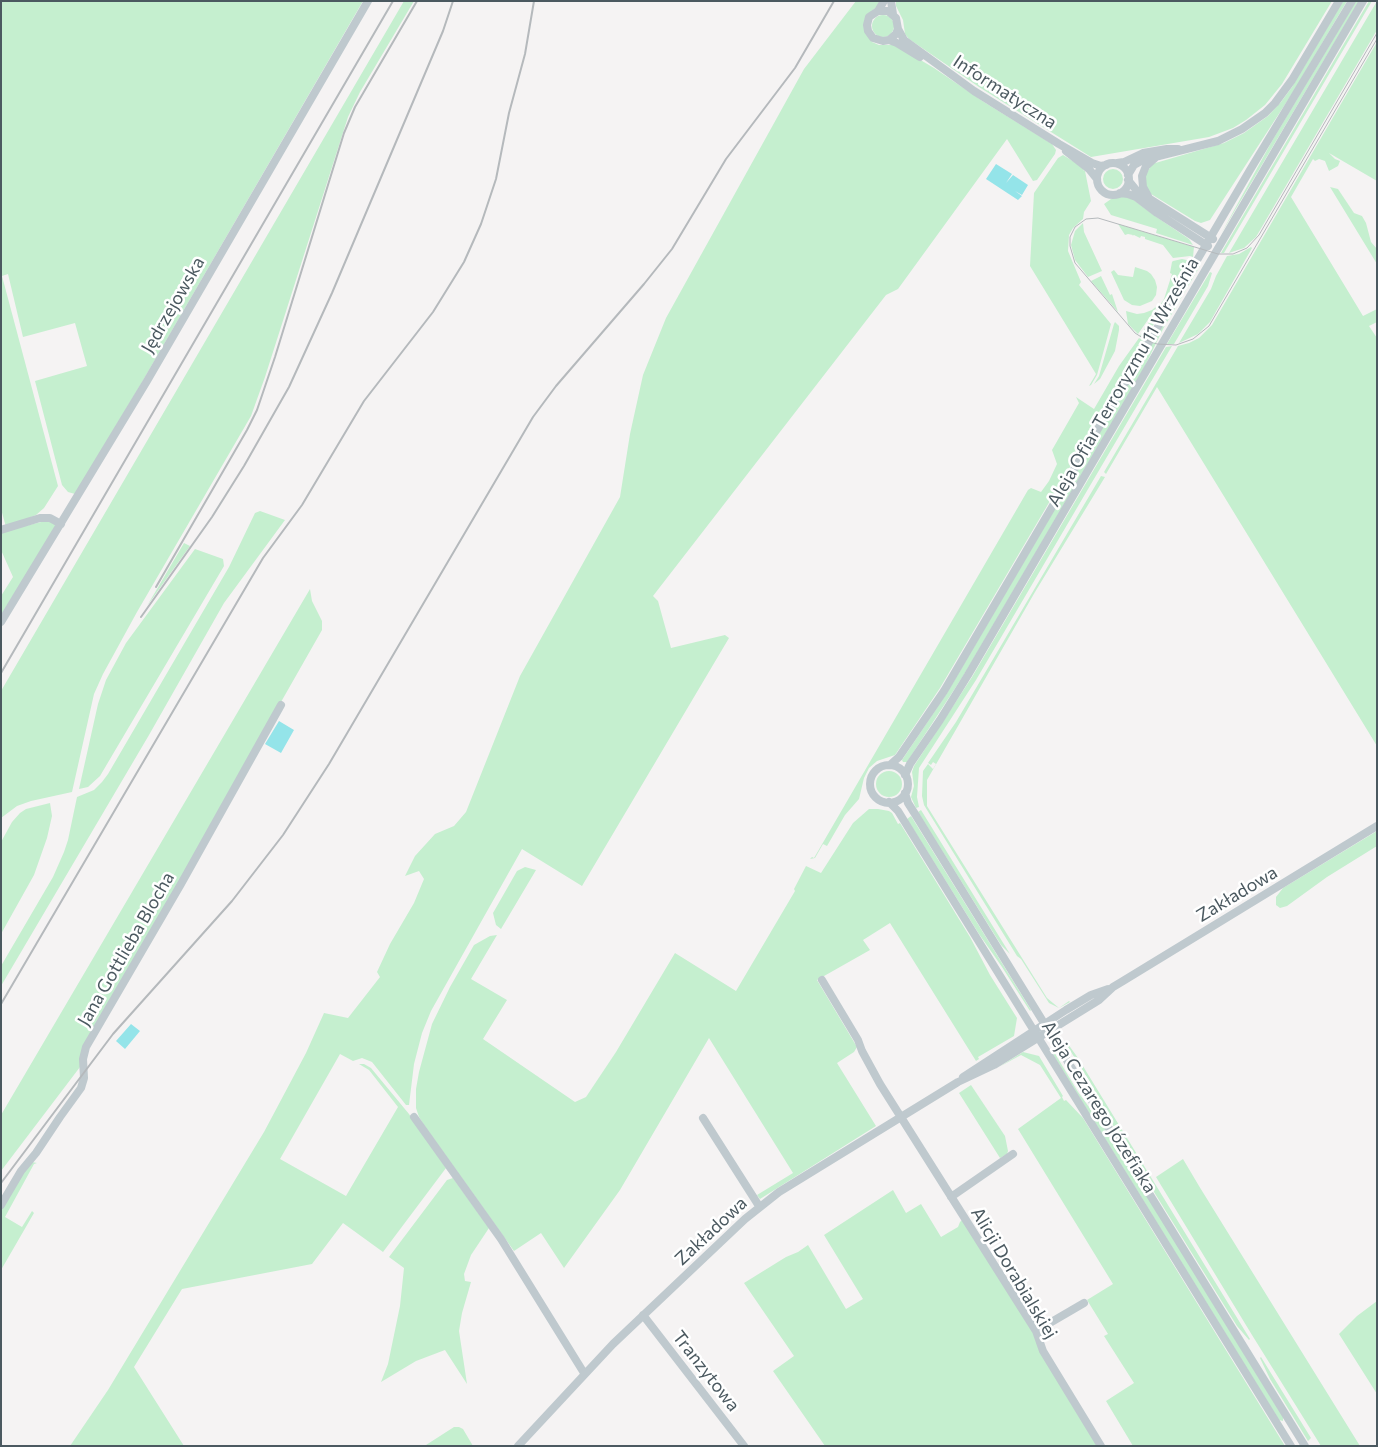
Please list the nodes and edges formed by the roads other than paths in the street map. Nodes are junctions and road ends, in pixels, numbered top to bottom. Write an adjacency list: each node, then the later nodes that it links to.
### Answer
1 (368, 1): 25 (street, Jędrzejowska)
2 (884, 1): 7 (street, Informatyczna)
3 (891, 1): 8 (street, Informatyczna)
4 (1339, 1): 13 (street)
5 (1352, 1): 21 (street, Aleja Ofiar Terroryzmu 11 Września)
6 (1363, 1): 22 (street, Aleja Ofiar Terroryzmu 11 Września)
7 (878, 11): 8 (street); 10 (street, Informatyczna)
8 (893, 14): 9 (street, Informatyczna)
9 (898, 29): 10 (street); 11 (street, Informatyczna)
10 (888, 40): 11 (street, Informatyczna)
11 (936, 65): 12 (street, Informatyczna)
12 (1059, 144): 16 (street, Informatyczna); 18 (street, Informatyczna)
13 (1182, 149): 14 (street); 15 (street)
14 (1158, 156): 17 (street); 20 (street)
15 (1116, 163): 16 (street); 17 (street)
16 (1106, 165): 18 (street)
17 (1128, 178): 19 (street); 20 (street)
18 (1097, 179): 19 (street)
19 (1120, 193): 23 (street)
20 (1148, 196): 21 (street)
21 (1211, 237): 22 (street); 23 (street, Aleja Ofiar Terroryzmu 11 Września)
22 (1221, 244): 24 (street, Aleja Ofiar Terroryzmu 11 Września)
23 (1206, 245): 24 (street); 29 (street, Aleja Ofiar Terroryzmu 11 Września)
24 (1216, 252): 30 (street, Aleja Ofiar Terroryzmu 11 Września)
25 (61, 524): 26 (street); 27 (street, Jędrzejowska)
26 (1, 530)
27 (1, 622)
28 (281, 705): 46 (street, Jana Gottlieba Blocha)
29 (890, 765): 30 (street); 32 (street)
30 (905, 775): 31 (street)
31 (905, 792): 32 (street); 36 (street, Aleja Cezarego Józefiaka)
32 (889, 802): 37 (street, Aleja Cezarego Józefiaka)
33 (1377, 826): 35 (street, Zakładowa)
34 (822, 980): 41 (street, Alicji Dorabialskiej)
35 (1112, 987): 36 (street, Zakładowa); 38 (street, Zakładowa)
36 (1044, 1024): 37 (street, Zakładowa); 38 (street, Aleja Cezarego Józefiaka)
37 (1034, 1030): 39 (street, Aleja Cezarego Józefiaka); 40 (street, Zakładowa)
38 (1049, 1031): 39 (street, Zakładowa); 52 (street, Aleja Cezarego Józefiaka)
39 (1038, 1038): 40 (street, Zakładowa); 53 (street, Aleja Cezarego Józefiaka)
40 (958, 1082): 41 (street, Zakładowa)
41 (900, 1116): 45 (street, Alicji Dorabialskiej); 47 (street, Zakładowa)
42 (414, 1117): 51 (street)
43 (703, 1118): 47 (street)
44 (1013, 1154): 45 (street)
45 (952, 1197): 50 (street, Alicji Dorabialskiej)
46 (1, 1205)
47 (759, 1206): 49 (street, Zakładowa)
48 (1084, 1303): 50 (street)
49 (643, 1315): 51 (street, Zakładowa); 55 (street, Tranzytowa)
50 (1036, 1331): 56 (street, Alicji Dorabialskiej)
51 (584, 1373): 54 (street, Zakładowa)
52 (1292, 1424): 53 (street); 58 (street, Aleja Cezarego Józefiaka)
53 (1281, 1430): 57 (street, Aleja Cezarego Józefiaka)
54 (518, 1446)
55 (744, 1446)
56 (1101, 1446)
57 (1291, 1446)
58 (1305, 1446)

